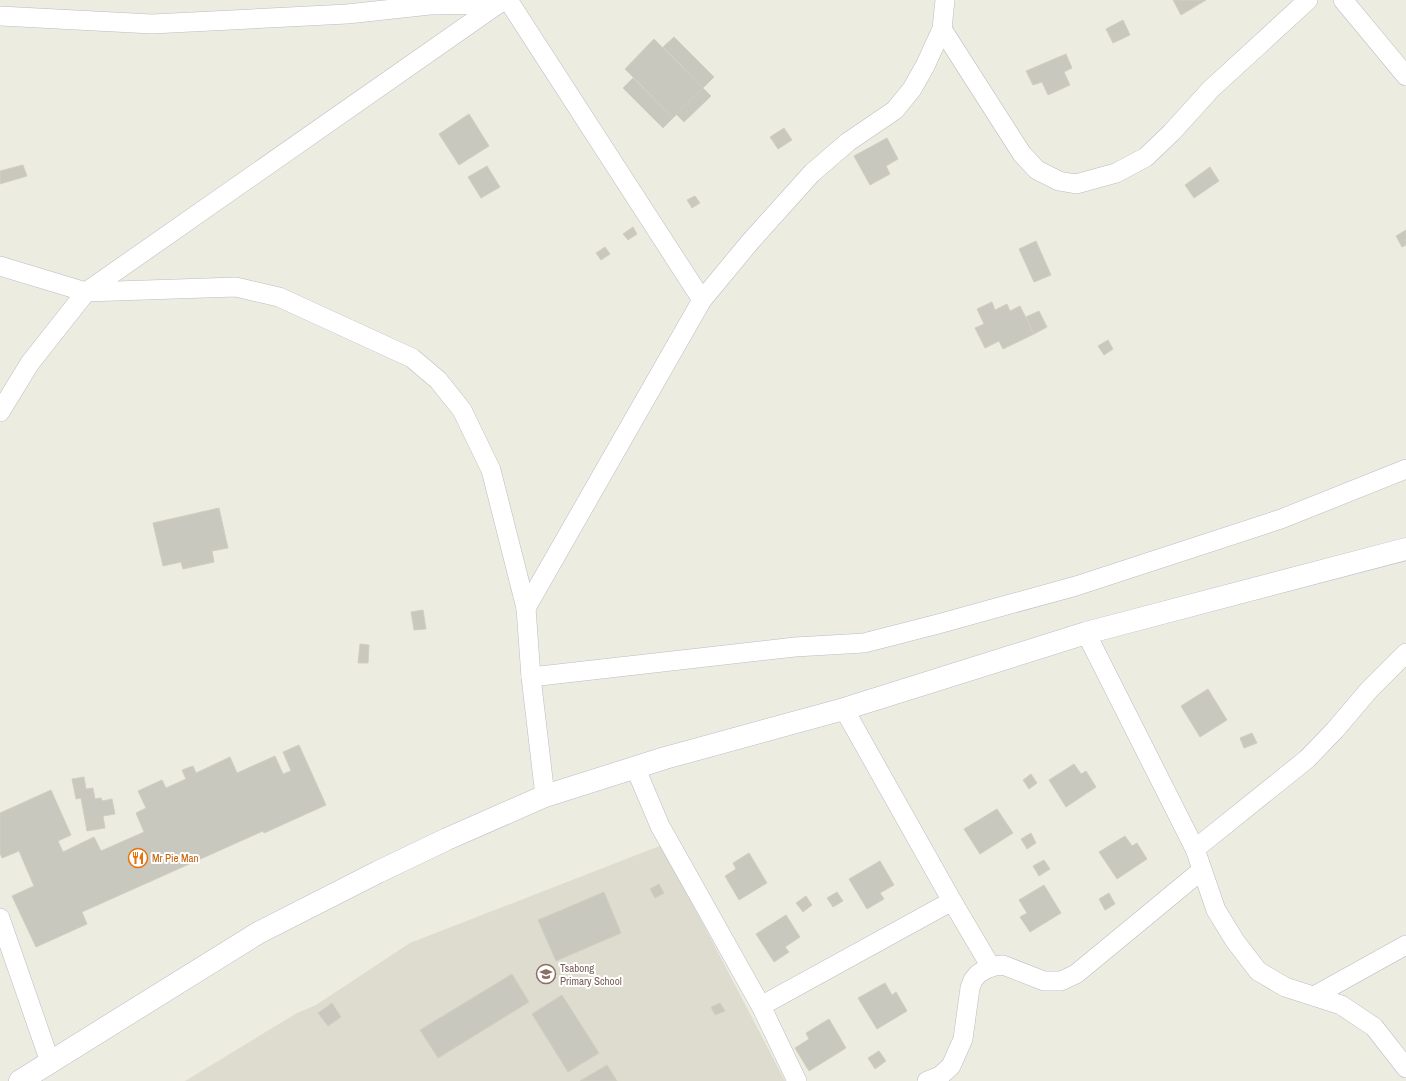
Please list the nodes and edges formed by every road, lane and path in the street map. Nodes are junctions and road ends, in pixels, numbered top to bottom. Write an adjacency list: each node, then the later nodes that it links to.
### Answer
1 (944, 0): 6 (street)
2 (1308, 0): 6 (street)
3 (1343, 0): 7 (street)
4 (504, 1): 5 (street); 9 (street); 10 (street)
5 (0, 16)
6 (942, 29): 10 (street)
7 (1406, 76)
8 (0, 266): 9 (street)
9 (86, 292): 11 (street); 14 (street)
10 (702, 300): 14 (street)
11 (0, 412)
12 (1406, 469): 17 (street)
13 (1406, 549): 15 (main road)
14 (526, 608): 17 (street)
15 (1086, 633): 18 (main road); 21 (street)
16 (1406, 653): 21 (street)
17 (530, 677): 20 (street)
18 (844, 709): 19 (main road); 23 (street)
19 (635, 767): 20 (main road); 28 (street)
20 (545, 796): 29 (main road)
21 (1195, 849): 22 (street)
22 (1202, 870): 26 (street); 27 (street)
23 (952, 901): 26 (street); 28 (street)
24 (0, 918): 29 (street)
25 (1406, 945): 27 (street)
26 (991, 967): 33 (street)
27 (1314, 996): 30 (street)
28 (761, 1006): 32 (street)
29 (50, 1062): 31 (main road)
30 (1406, 1068)
31 (20, 1081)
32 (797, 1081)
33 (927, 1081)

